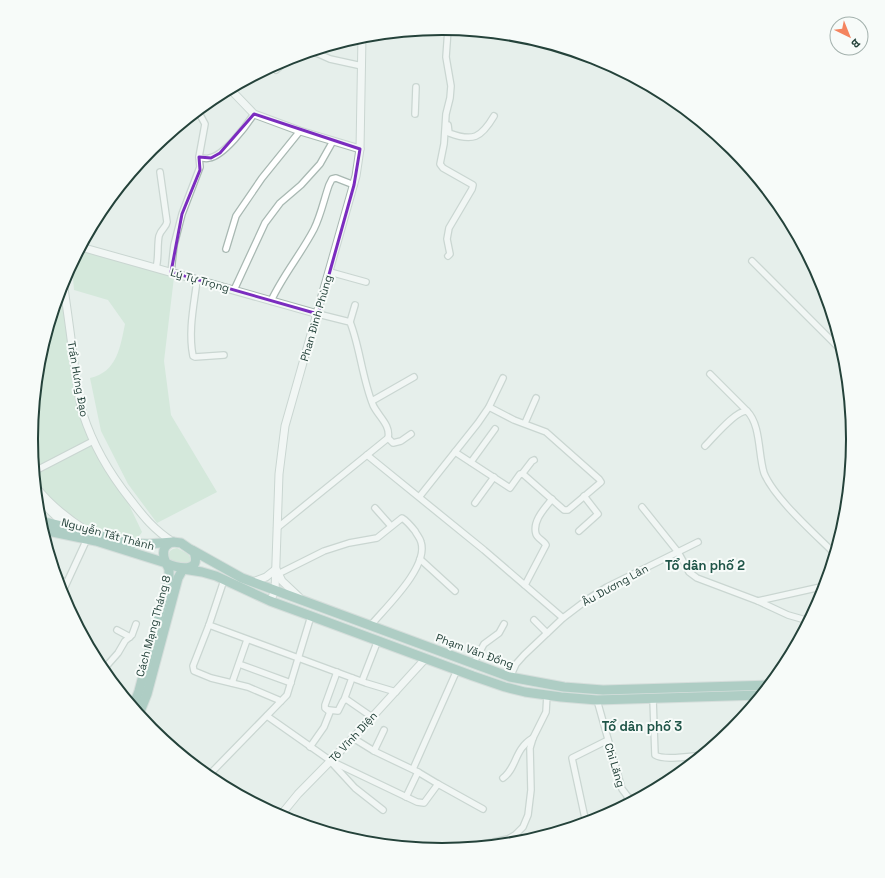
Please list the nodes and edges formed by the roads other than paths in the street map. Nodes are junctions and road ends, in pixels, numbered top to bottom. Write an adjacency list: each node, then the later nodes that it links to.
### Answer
1 (448, 35): 7 (street)
2 (362, 43): 4 (street, Phan Đình Phùng)
3 (319, 54): 4 (street)
4 (362, 66): 14 (street, Phan Đình Phùng)
5 (416, 87): 9 (street)
6 (234, 93): 8 (street)
7 (449, 104): 11 (street); 20 (street)
8 (254, 114): 12 (street); 15 (street)
9 (415, 114)
10 (201, 115): 15 (street)
11 (494, 116)
12 (300, 130): 13 (street); 19 (street)
13 (333, 141): 14 (street); 27 (street)
14 (360, 149): 17 (street, Phan Đình Phùng)
15 (199, 157): 23 (street)
16 (160, 172): 22 (street)
17 (354, 185): 24 (street, Phan Đình Phùng); 29 (street)
18 (86, 249): 22 (street, Lý Tự Trọng)
19 (226, 249)
20 (448, 256)
21 (752, 261): 33 (street)
22 (156, 268): 23 (street, Lý Tự Trọng)
23 (171, 272): 25 (street, Lý Tự Trọng)
24 (330, 272): 26 (street); 31 (street, Phan Đình Phùng)
25 (198, 280): 27 (street, Lý Tự Trọng); 34 (street)
26 (366, 282)
27 (234, 290): 29 (street, Lý Tự Trọng)
28 (65, 295): 46 (street, Trần Hưng Đạo)
29 (271, 300): 31 (street, Lý Tự Trọng)
30 (355, 304): 32 (street)
31 (318, 314): 32 (street); 66 (street, Phan Đình Phùng)
32 (350, 322): 39 (street)
33 (835, 344)
34 (224, 355)
35 (710, 374): 41 (street)
36 (414, 377): 39 (street)
37 (503, 378): 40 (street)
38 (536, 398): 42 (street)
39 (372, 400): 45 (street)
40 (489, 407): 42 (street); 48 (street)
41 (748, 411): 47 (street); 73 (street)
42 (525, 423): 57 (street)
43 (495, 429): 51 (street)
44 (411, 434): 45 (street)
45 (388, 438): 49 (street)
46 (93, 441): 52 (street); 70 (street, Trần Hưng Đạo)
47 (705, 446)
48 (455, 452): 51 (street); 56 (street)
49 (368, 455): 56 (street); 66 (street)
50 (534, 460): 53 (street)
51 (471, 462): 54 (street)
52 (39, 469)
53 (522, 474): 54 (street); 58 (street)
54 (494, 477): 59 (street)
55 (42, 494): 69 (street)
56 (420, 496): 82 (street)
57 (584, 496): 58 (street); 68 (street)
58 (552, 500): 82 (street)
59 (475, 503)
60 (44, 505): 65 (street)
61 (642, 507): 74 (street)
62 (375, 508): 64 (street)
63 (47, 523): 65 (main road, Nguyễn Tất Thành)
64 (391, 526): 75 (street); 78 (street)
65 (68, 528): 69 (main road)
66 (277, 528): 78 (street, Phan Đình Phùng)
67 (49, 531): 69 (main road, Nguyễn Tất Thành)
68 (579, 531)
69 (86, 537): 70 (main road, Nguyễn Tất Thành); 76 (main road, Nguyễn Tất Thành); 81 (street)
70 (173, 542): 72 (main road); 76 (main road)
71 (698, 542): 74 (street, Âu Dương Lân)
72 (192, 550): 77 (main road); 80 (main road, Phạm Văn Đồng)
73 (831, 550)
74 (678, 552): 88 (street); 91 (street, Âu Dương Lân)
75 (420, 560): 85 (street); 97 (street)
76 (166, 563): 77 (main road); 125 (main road, Cách Mạng Tháng 8)
77 (184, 569): 79 (main road); 127 (main road, Cách Mạng Tháng 8)
78 (276, 573): 80 (street); 84 (street, Phan Đình Phùng); 86 (street); 89 (street)
79 (224, 580): 87 (main road); 96 (street)
80 (253, 582): 84 (main road, Phạm Văn Đồng)
81 (66, 583)
82 (525, 585): 91 (street)
83 (818, 587): 88 (street)
84 (275, 591): 86 (main road, Phạm Văn Đồng); 87 (street, Phan Đình Phùng)
85 (455, 592)
86 (287, 595): 89 (main road, Phạm Văn Đồng)
87 (270, 601): 90 (main road)
88 (758, 601): 93 (street)
89 (305, 602): 97 (main road, Phạm Văn Đồng)
90 (311, 616): 102 (main road); 104 (street)
91 (563, 618): 99 (street, Âu Dương Lân)
92 (534, 620): 99 (street)
93 (804, 620)
94 (136, 624): 100 (street)
95 (504, 624): 108 (street)
96 (209, 625): 101 (street); 114 (street)
97 (371, 625): 103 (main road, Phạm Văn Đồng)
98 (117, 630): 100 (street)
99 (547, 633): 111 (street, Âu Dương Lân)
100 (130, 637): 106 (street)
101 (247, 640): 104 (street); 107 (street)
102 (378, 640): 105 (main road); 113 (street)
103 (430, 648): 105 (main road); 108 (main road, Phạm Văn Đồng)
104 (299, 658): 110 (street); 115 (street)
105 (426, 658): 109 (main road); 118 (street, Tô Vĩnh Diện)
106 (108, 664)
107 (238, 664): 114 (street); 115 (street)
108 (473, 664): 111 (main road, Phạm Văn Đồng)
109 (457, 670): 119 (main road); 140 (street)
110 (337, 672): 112 (street); 128 (street)
111 (510, 677): 117 (main road, Phạm Văn Đồng)
112 (352, 678): 113 (street); 123 (street)
113 (362, 681): 118 (street)
114 (232, 683): 126 (street)
115 (291, 683): 126 (street)
116 (763, 685): 117 (main road, Phạm Văn Đồng)
117 (743, 686): 121 (main road)
118 (396, 692): 130 (street, Tô Vĩnh Diện)
119 (547, 695): 124 (main road); 133 (street)
120 (754, 695): 121 (main road)
121 (742, 696): 122 (main road)
122 (653, 698): 124 (main road); 137 (street)
123 (344, 700): 128 (street); 130 (street)
124 (597, 700): 134 (street, Chi Lăng)
125 (135, 701)
126 (281, 701): 129 (street)
127 (141, 708)
128 (329, 710): 135 (street)
129 (267, 716): 135 (street); 139 (street)
130 (372, 717): 132 (street, Tô Vĩnh Diện)
131 (384, 730): 136 (street)
132 (353, 738): 136 (street); 138 (street, Tô Vĩnh Diện)
133 (533, 738): 141 (street); 149 (street)
134 (608, 740): 144 (street, Chi Lăng); 148 (street)
135 (310, 747): 138 (street)
136 (374, 751): 140 (street)
137 (694, 755)
138 (331, 761): 143 (street); 146 (street, Tô Vĩnh Diện); 147 (street)
139 (213, 771)
140 (415, 771): 142 (street); 143 (street)
141 (503, 778)
142 (438, 784): 143 (street); 145 (street)
143 (406, 797)
144 (628, 797)
145 (483, 809)
146 (285, 810)
147 (383, 810)
148 (585, 817)
149 (512, 837)

